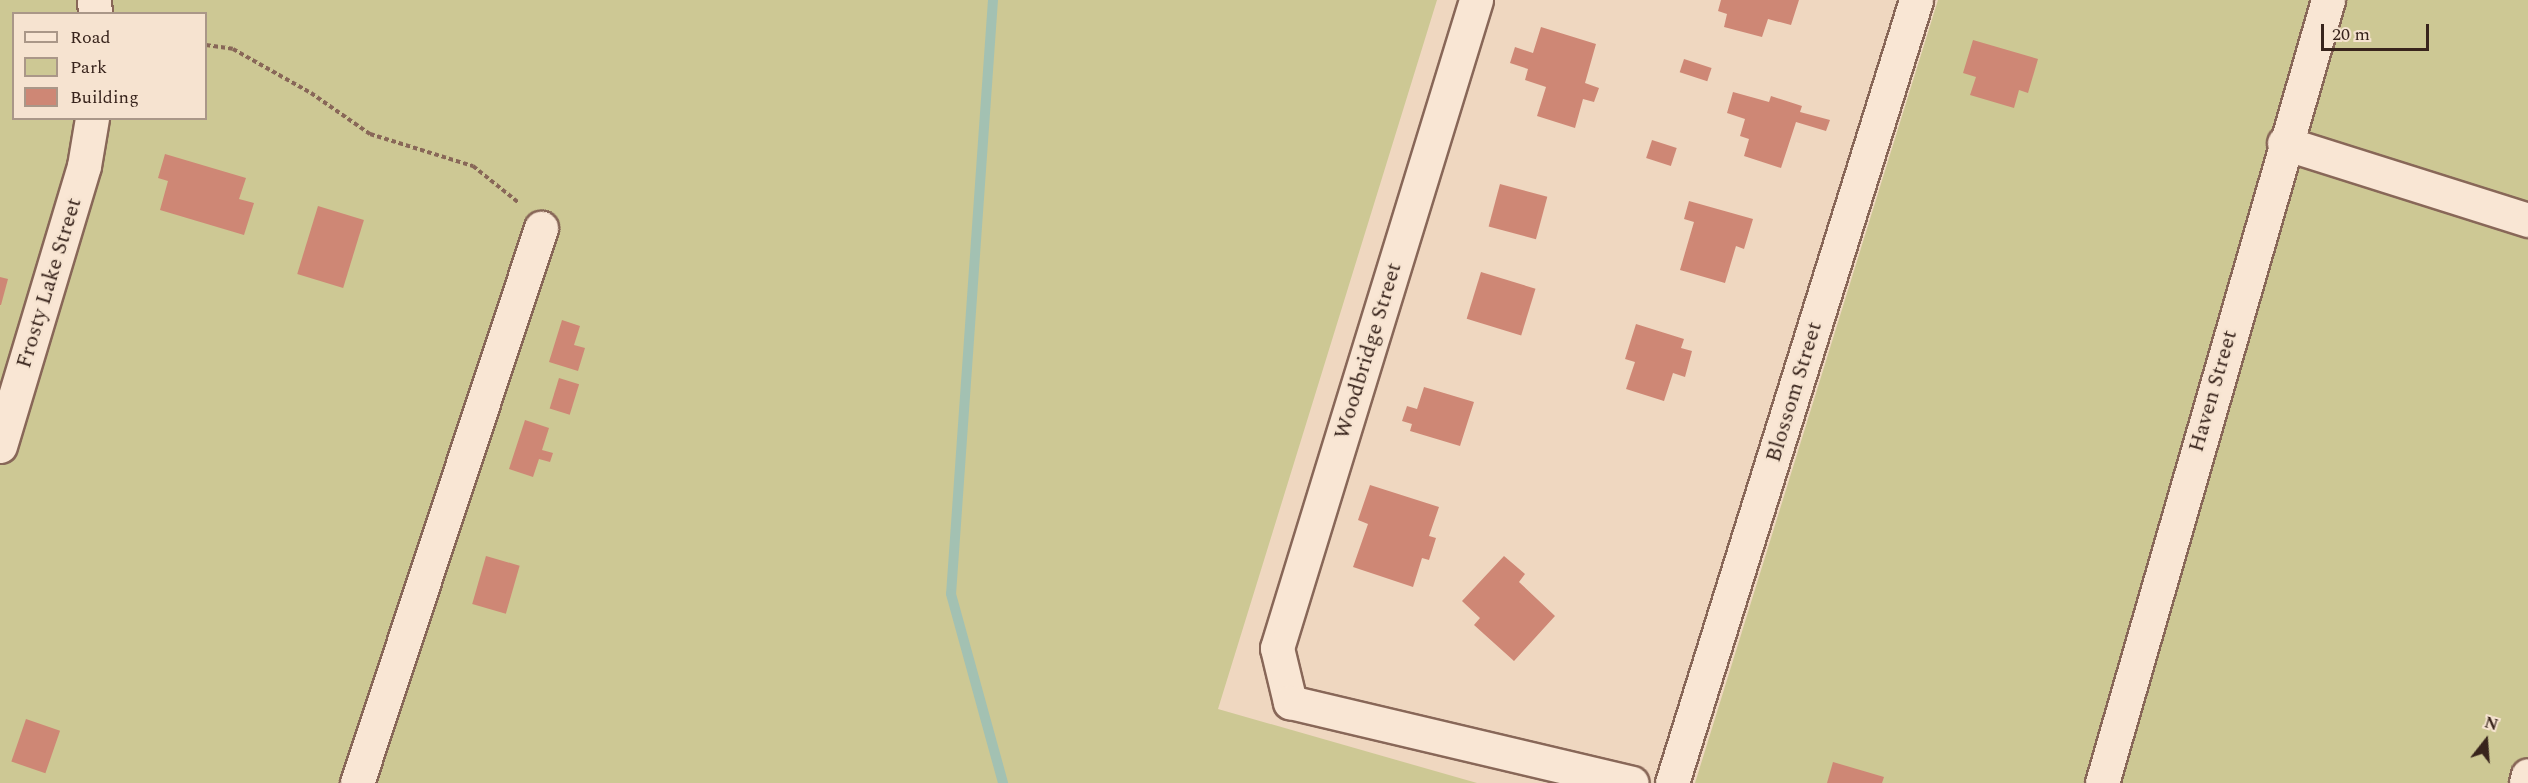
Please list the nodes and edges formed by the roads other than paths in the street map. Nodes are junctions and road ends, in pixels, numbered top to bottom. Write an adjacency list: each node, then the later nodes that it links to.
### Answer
1 (1476, 0): 11 (street, Woodbridge Street)
2 (1916, 0): 12 (street, Blossom Street)
3 (2328, 0): 5 (street, Haven Street)
4 (92, 120): 8 (street, Frosty Lake Street)
5 (2284, 143): 6 (street); 13 (street, Haven Street)
6 (2528, 220)
7 (541, 228): 10 (street)
8 (0, 446)
9 (2528, 775): 14 (street)
10 (357, 783)
11 (1632, 783)
12 (1671, 783)
13 (2102, 783)
14 (2526, 783)

